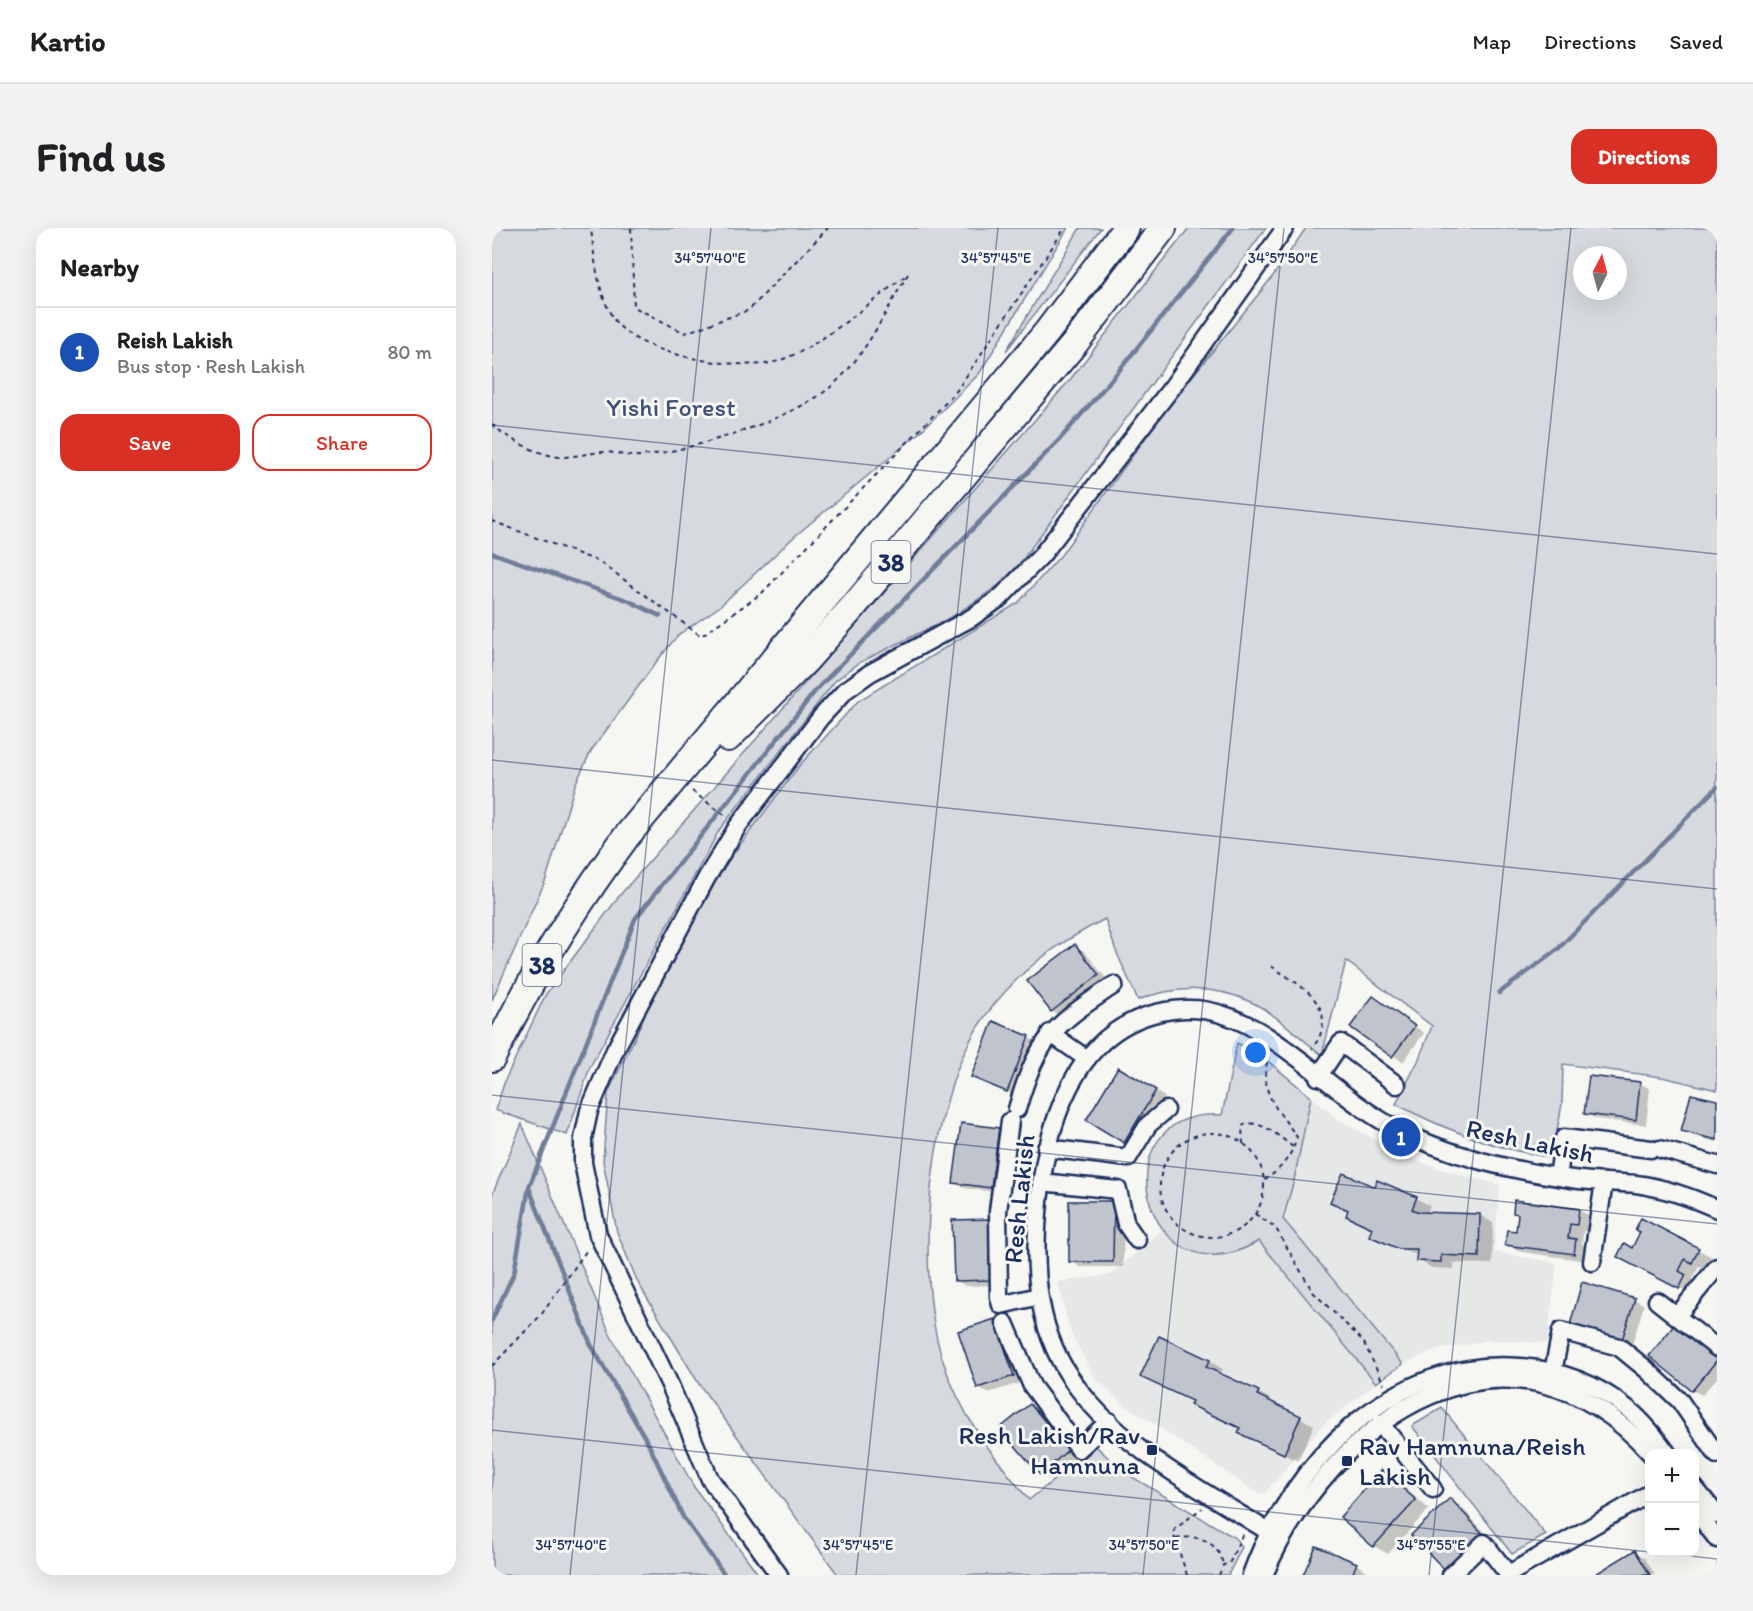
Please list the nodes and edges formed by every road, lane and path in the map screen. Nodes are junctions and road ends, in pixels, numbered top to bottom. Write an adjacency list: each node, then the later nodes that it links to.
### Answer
1 (591, 228): 8 (path)
2 (631, 228): 3 (path)
3 (828, 228)
4 (1065, 228): 9 (path)
5 (1126, 228): 12 (highway, 38)
6 (1162, 228): 10 (highway, 38)
7 (1285, 228): 11 (street)
8 (492, 424)
9 (492, 521)
10 (683, 784): 11 (path); 12 (highway, 38)
11 (738, 826): 33 (street)
12 (597, 875): 17 (highway, 38)
13 (1271, 966): 19 (path)
14 (1114, 985): 15 (street)
15 (1050, 1033): 18 (street); 37 (street)
16 (1274, 1042): 18 (street, Resh Lakish); 19 (street, Resh Lakish); 25 (path)
17 (492, 1058)
18 (1087, 1059): 24 (street, Resh Lakish)
19 (1301, 1063): 20 (street, Resh Lakish)
20 (1318, 1077): 21 (street); 27 (street, Resh Lakish)
21 (1397, 1085)
22 (1166, 1110): 24 (street)
23 (1244, 1144): 25 (path); 28 (path); 32 (path)
24 (1046, 1148): 29 (street, Resh Lakish)
25 (1294, 1148): 28 (path)
26 (1717, 1165): 27 (street)
27 (1558, 1176): 30 (street, Resh Lakish)
28 (1264, 1180): 32 (path)
29 (1041, 1182): 34 (street); 37 (street, Resh Lakish)
30 (1604, 1182): 31 (street, Resh Lakish); 35 (street)
31 (1717, 1209)
32 (1255, 1215): 44 (path)
33 (598, 1235): 42 (path); 62 (street)
34 (1137, 1240)
35 (1592, 1262)
36 (1717, 1267): 39 (street)
37 (1039, 1296): 45 (street, Resh Lakish)
38 (1657, 1301): 39 (street)
39 (1677, 1316): 41 (street)
40 (1005, 1323): 45 (street)
41 (1717, 1348)
42 (492, 1366)
43 (1553, 1372): 44 (street); 48 (street); 49 (street)
44 (1390, 1398): 57 (street)
45 (1109, 1421): 53 (street, Resh Lakish)
46 (1380, 1423): 47 (street); 50 (street); 57 (street)
47 (1647, 1449)
48 (1664, 1449)
49 (1717, 1455)
50 (1433, 1489)
51 (1699, 1492): 55 (street)
52 (1645, 1496): 61 (street)
53 (1217, 1498): 56 (street, Resh Lakish); 58 (path)
54 (1699, 1514): 59 (street)
55 (1717, 1515)
56 (1249, 1519): 57 (street, Resh Lakish); 60 (path)
57 (1275, 1535): 65 (street); 66 (street)
58 (1175, 1539): 60 (path); 63 (path)
59 (1717, 1539)
60 (1223, 1565): 64 (path)
61 (1507, 1574): 67 (street)
62 (778, 1575)
63 (1187, 1575)
64 (1219, 1575)
65 (1251, 1575)
66 (1264, 1575)
67 (1451, 1575)

